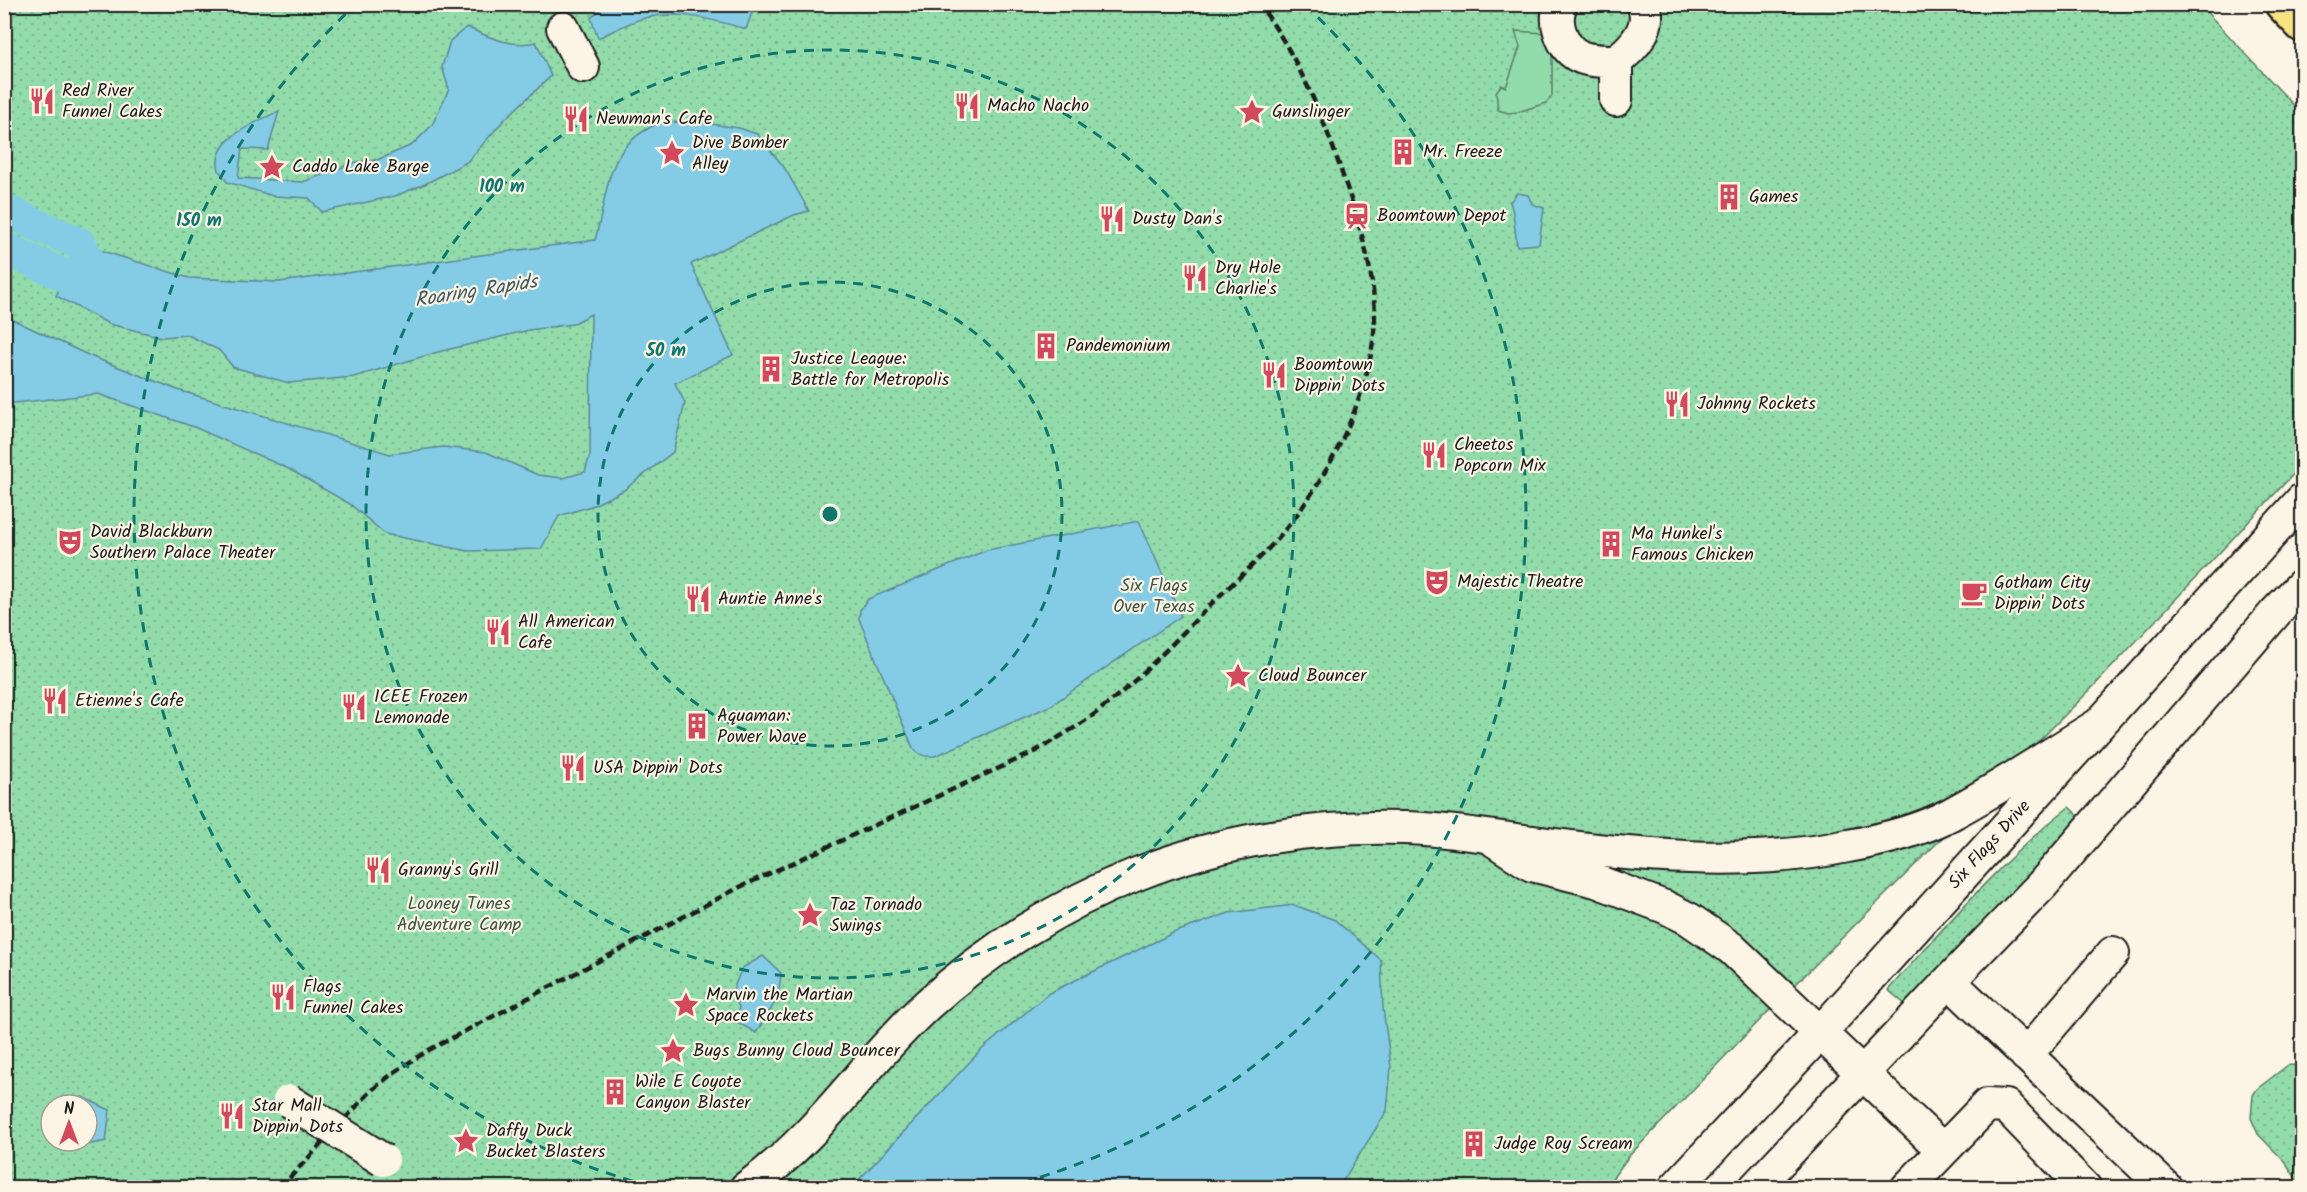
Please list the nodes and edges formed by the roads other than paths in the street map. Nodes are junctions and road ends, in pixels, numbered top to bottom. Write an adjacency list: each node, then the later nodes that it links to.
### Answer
1 (1561, 4): 6 (street)
2 (1643, 4): 6 (street)
3 (2282, 4): 4 (main road)
4 (2302, 26)
5 (563, 28): 7 (street)
6 (1616, 62): 8 (street)
7 (583, 67)
8 (1616, 100)
9 (2302, 501): 11 (street, Six Flags Drive)
10 (2302, 585): 14 (street)
11 (2098, 725): 12 (street); 15 (street, Six Flags Drive)
12 (1486, 836): 15 (street); 19 (street)
13 (2113, 953): 16 (street)
14 (1948, 981): 16 (street); 17 (street)
15 (1819, 1034): 17 (street); 24 (street, Six Flags Drive)
16 (2026, 1055): 28 (street)
17 (1862, 1074): 20 (street); 25 (street)
18 (289, 1101): 21 (street, bridge)
19 (818, 1127): 22 (street); 23 (street)
20 (1942, 1149): 26 (street); 27 (street)
21 (383, 1160)
22 (746, 1188)
23 (777, 1188)
24 (1674, 1188)
25 (1755, 1188)
26 (1907, 1188)
27 (2085, 1188)
28 (2166, 1188)

